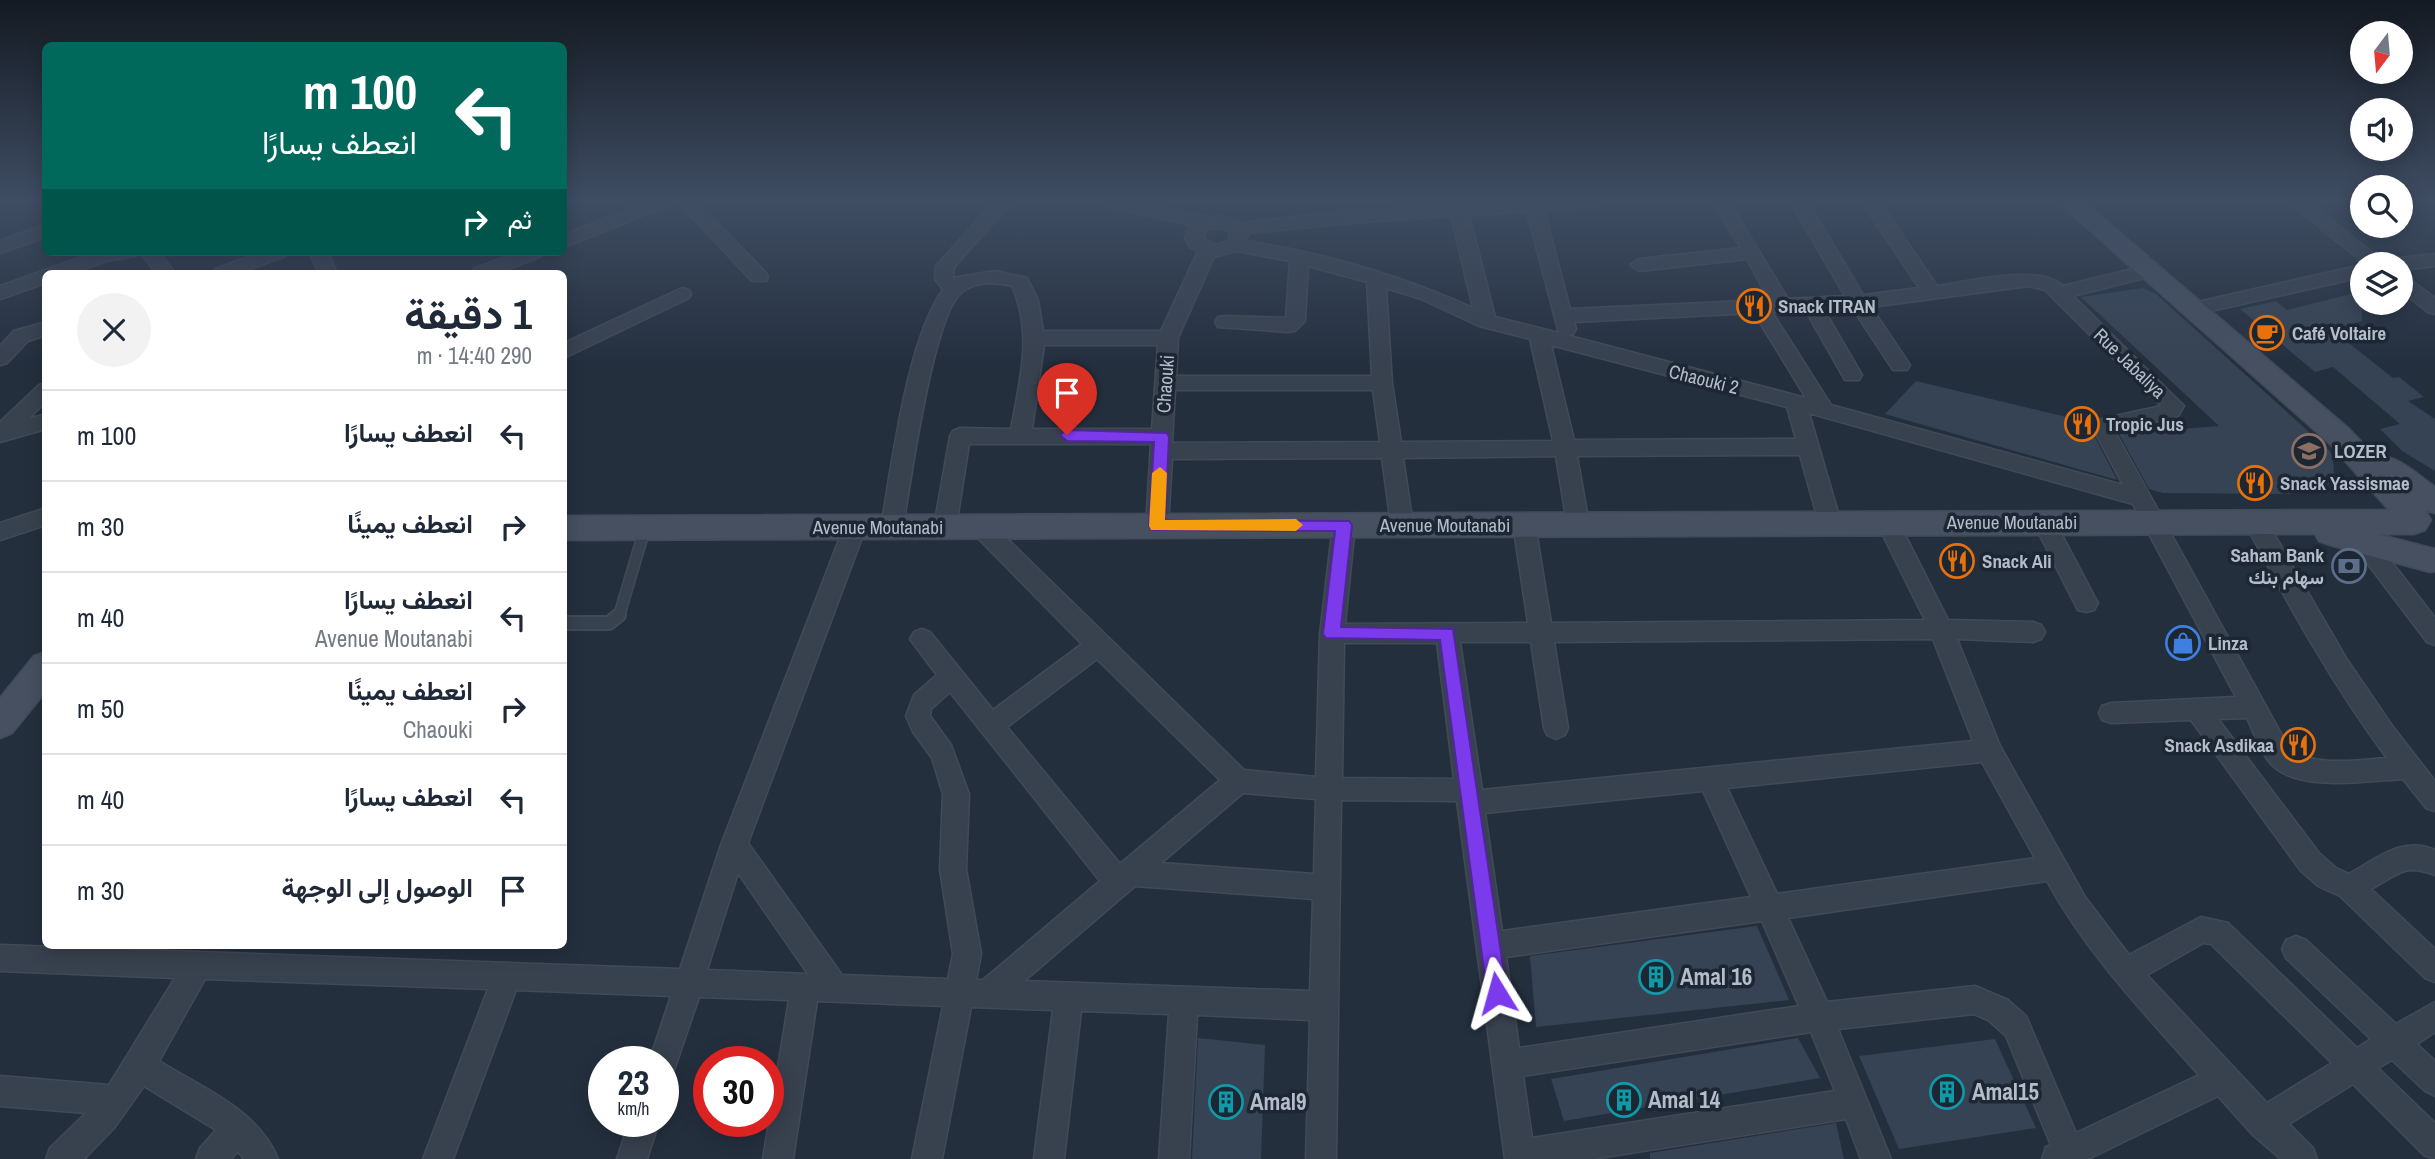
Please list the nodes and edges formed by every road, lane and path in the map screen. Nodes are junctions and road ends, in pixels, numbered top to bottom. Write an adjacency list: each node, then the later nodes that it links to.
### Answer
1 (103, 256): 20 (street)
2 (152, 256): 21 (street)
3 (268, 256): 22 (street)
4 (526, 256): 23 (street)
5 (738, 256): 27 (street)
6 (954, 256): 29 (street)
7 (1205, 256): 47 (street, Chaouki)
8 (1292, 256): 16 (street, Chaouki 2)
9 (1470, 256): 42 (street)
10 (1547, 256): 41 (street)
11 (1724, 256): 19 (street)
12 (1755, 256): 36 (street)
13 (1831, 256): 35 (street)
14 (1907, 256): 32 (street)
15 (2132, 256): 24 (street)
16 (1299, 258): 28 (street, Chaouki 2); 43 (street)
17 (2435, 260): 18 (street)
18 (2413, 263)
19 (1639, 265)
20 (63, 270)
21 (164, 270)
22 (230, 270)
23 (493, 270)
24 (2149, 271): 33 (street); 40 (street)
25 (2350, 274): 40 (street)
26 (42, 277): 31 (street)
27 (759, 278)
28 (1376, 278): 42 (street, Chaouki 2); 54 (street)
29 (953, 289): 46 (street); 79 (street)
30 (2413, 291): 39 (street)
31 (0, 293)
32 (1931, 293): 33 (street, Rue Jabaliya); 35 (street, Rue Jabaliya)
33 (2059, 293): 66 (street, Rue Jabaliya)
34 (682, 294): 49 (street)
35 (1858, 302): 38 (street, Rue Jabaliya); 51 (street)
36 (1781, 304): 37 (street, Rue Jabaliya); 38 (street, Rue Jabaliya)
37 (1758, 305): 41 (street, Rue Jabaliya); 57 (street)
38 (1812, 305): 52 (street)
39 (2435, 308)
40 (2193, 309): 61 (street)
41 (1562, 316): 48 (street)
42 (1486, 321): 45 (street, Chaouki 2)
43 (1225, 322)
44 (42, 329): 50 (street)
45 (1539, 336): 48 (street, Chaouki 2); 63 (street)
46 (1036, 338): 47 (street); 60 (street)
47 (1168, 338): 53 (street, Chaouki)
48 (1571, 345): 56 (street, Chaouki 2)
49 (567, 350)
50 (0, 358)
51 (1900, 365)
52 (1852, 374)
53 (1165, 383): 54 (street); 62 (street, Chaouki)
54 (1382, 383): 65 (street)
55 (42, 394): 59 (street)
56 (1796, 402): 57 (street, Chaouki 2); 64 (street)
57 (1825, 411): 66 (street, Chaouki 2)
58 (42, 422): 59 (street)
59 (0, 435)
60 (1020, 435): 62 (street); 80 (street)
61 (2339, 436): 67 (street); 84 (street)
62 (1161, 444): 65 (street); 77 (street, Chaouki)
63 (1565, 446): 64 (street); 65 (street); 74 (street)
64 (1808, 447): 71 (street)
65 (1391, 452): 76 (street)
66 (2149, 511): 69 (street, Avenue Moutanabi); 70 (street, Avenue Moutanabi); 99 (street)
67 (2425, 514): 84 (street); 86 (street)
68 (42, 517): 85 (street)
69 (2270, 521): 84 (street, Avenue Moutanabi); 106 (street)
70 (2043, 522): 72 (street, Avenue Moutanabi); 87 (street)
71 (1830, 523): 72 (street, Avenue Moutanabi); 74 (street, Avenue Moutanabi)
72 (1888, 523): 89 (street)
73 (1524, 524): 74 (street, Avenue Moutanabi); 76 (street, Avenue Moutanabi); 91 (street)
74 (1578, 524)
75 (1344, 525): 76 (street, Avenue Moutanabi); 77 (street, Avenue Moutanabi); 92 (street)
76 (1402, 525)
77 (1157, 526): 81 (street, Avenue Moutanabi)
78 (855, 527): 79 (street, Avenue Moutanabi); 83 (street, Avenue Moutanabi); 112 (street)
79 (892, 527): 80 (street, Avenue Moutanabi)
80 (945, 527): 81 (street, Avenue Moutanabi)
81 (981, 527): 96 (street)
82 (567, 528): 83 (street, Avenue Moutanabi)
83 (645, 528): 88 (lane)
84 (2366, 531): 86 (street); 94 (street)
85 (0, 532)
86 (2433, 562)
87 (2086, 603)
88 (567, 623)
89 (1941, 629): 90 (street); 91 (street); 105 (street)
90 (2033, 632)
91 (1539, 633): 93 (street); 104 (street)
92 (1332, 634): 93 (street); 109 (street)
93 (1447, 634): 110 (street)
94 (2435, 635)
95 (922, 639): 98 (street)
96 (1098, 645): 103 (street); 108 (street)
97 (42, 671): 102 (street)
98 (951, 677): 103 (street); 130 (street)
99 (2252, 707): 100 (street); 106 (street)
100 (2198, 711): 101 (street); 116 (street)
101 (2111, 713)
102 (0, 723)
103 (990, 726): 115 (street)
104 (1556, 729)
105 (1989, 750): 107 (street); 114 (street)
106 (2409, 768): 111 (street)
107 (1710, 779): 110 (street); 118 (street)
108 (1238, 780): 109 (street); 115 (street)
109 (1328, 789): 110 (street); 117 (street)
110 (1470, 797): 119 (street)
111 (2435, 800)
112 (734, 845): 127 (street); 129 (street)
113 (2435, 863): 116 (street)
114 (2054, 868): 118 (street); 125 (street)
115 (1123, 878): 117 (street); 130 (street)
116 (2350, 887): 124 (street)
117 (1326, 888): 133 (street)
118 (1769, 908): 119 (street); 135 (street)
119 (1491, 946): 138 (street)
120 (2296, 949): 136 (street)
121 (41, 952): 122 (street); 123 (street)
122 (0, 958)
123 (198, 965): 126 (street); 139 (street)
124 (2435, 968)
125 (2125, 972): 140 (street); 141 (street)
126 (507, 976): 127 (street); 155 (street)
127 (689, 983): 128 (street); 137 (street)
128 (805, 987): 129 (street); 157 (street)
129 (835, 988): 130 (street)
130 (975, 993): 131 (street); 158 (street)
131 (1069, 996): 132 (street); 159 (street)
132 (1184, 1000): 133 (street); 160 (street)
133 (1324, 1006): 161 (street)
134 (2435, 1016): 136 (street)
135 (1818, 1017): 138 (street); 145 (street); 150 (street)
136 (2394, 1042): 140 (street); 142 (street)
137 (669, 1046)
138 (1507, 1064): 151 (street)
139 (139, 1066): 144 (street); 147 (street)
140 (2355, 1066): 146 (street); 149 (street)
141 (2222, 1079): 146 (street); 150 (street)
142 (2435, 1081)
143 (0, 1091): 144 (street)
144 (116, 1101): 152 (street)
145 (1856, 1103): 151 (street); 162 (street)
146 (2263, 1123): 163 (street)
147 (239, 1128): 153 (street); 154 (street)
148 (639, 1137): 156 (street)
149 (2435, 1144)
150 (2062, 1156)
151 (1520, 1157)
152 (61, 1159)
153 (211, 1159)
154 (263, 1159)
155 (438, 1159)
156 (632, 1159)
157 (778, 1159)
158 (927, 1159)
159 (1049, 1159)
160 (1174, 1159)
161 (1321, 1159)
162 (1876, 1159)
163 (2302, 1159)

